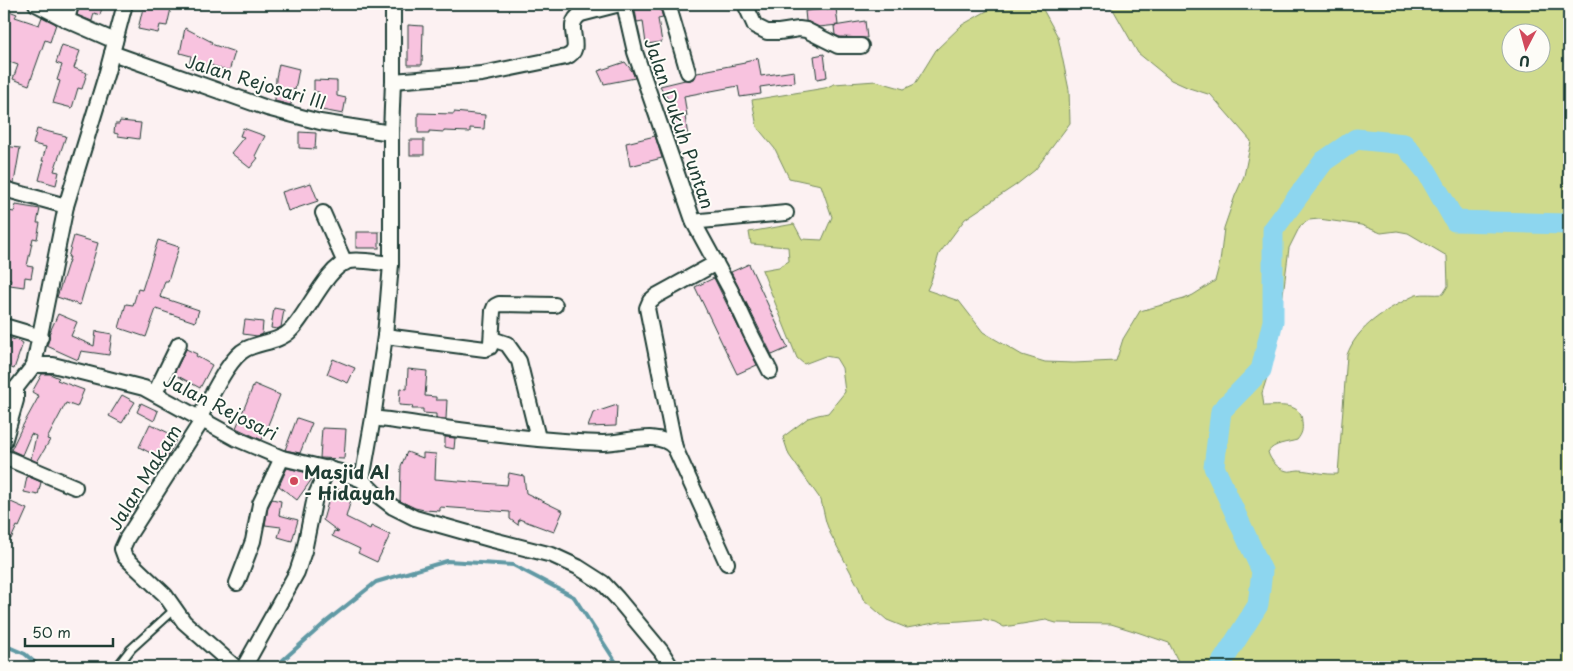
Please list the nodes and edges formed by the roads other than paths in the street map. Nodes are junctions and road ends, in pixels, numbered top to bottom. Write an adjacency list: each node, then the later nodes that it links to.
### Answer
1 (36, 4): 8 (street, Jalan Rejosari III)
2 (71, 4): 8 (street)
3 (125, 4): 10 (street)
4 (393, 4): 12 (street)
5 (622, 4): 12 (street); 18 (street, Jalan Dukuh Puntan)
6 (668, 4): 11 (street)
7 (745, 4): 9 (street)
8 (68, 20): 10 (street, Jalan Rejosari III)
9 (862, 46)
10 (113, 47): 13 (street, Jalan Rejosari III); 15 (street)
11 (688, 72)
12 (393, 81): 13 (street)
13 (390, 133): 21 (street)
14 (4, 189): 15 (street)
15 (66, 206): 25 (street)
16 (323, 213): 19 (street)
17 (786, 213): 18 (street, Jalan Dukuh Puntan)
18 (694, 223): 20 (street)
19 (344, 263): 21 (street); 32 (street)
20 (716, 263): 29 (street); 36 (street)
21 (391, 264): 24 (street)
22 (555, 305): 26 (street)
23 (4, 326): 25 (street)
24 (384, 336): 26 (street); 33 (street)
25 (41, 337): 28 (street)
26 (492, 339): 34 (street)
27 (179, 344): 31 (street)
28 (34, 365): 30 (street); 31 (street, Jalan Rejosari)
29 (770, 371)
30 (10, 392): 35 (street)
31 (155, 394): 32 (street, Jalan Rejosari)
32 (201, 418): 38 (street, Jalan Rejosari); 44 (street, Jalan Makam)
33 (373, 418): 34 (street); 40 (street)
34 (538, 438): 36 (street)
35 (4, 442)
36 (675, 448): 42 (street)
37 (4, 457): 41 (street)
38 (282, 458): 39 (street, Jalan Rejosari); 43 (street)
39 (328, 468): 40 (street, Jalan Rejosari); 47 (street)
40 (362, 480): 48 (street, Jalan Rejosari)
41 (75, 486)
42 (727, 563)
43 (237, 582)
44 (175, 609): 45 (lane); 46 (street, Jalan Makam)
45 (118, 667)
46 (235, 667)
47 (244, 667)
48 (670, 667)

